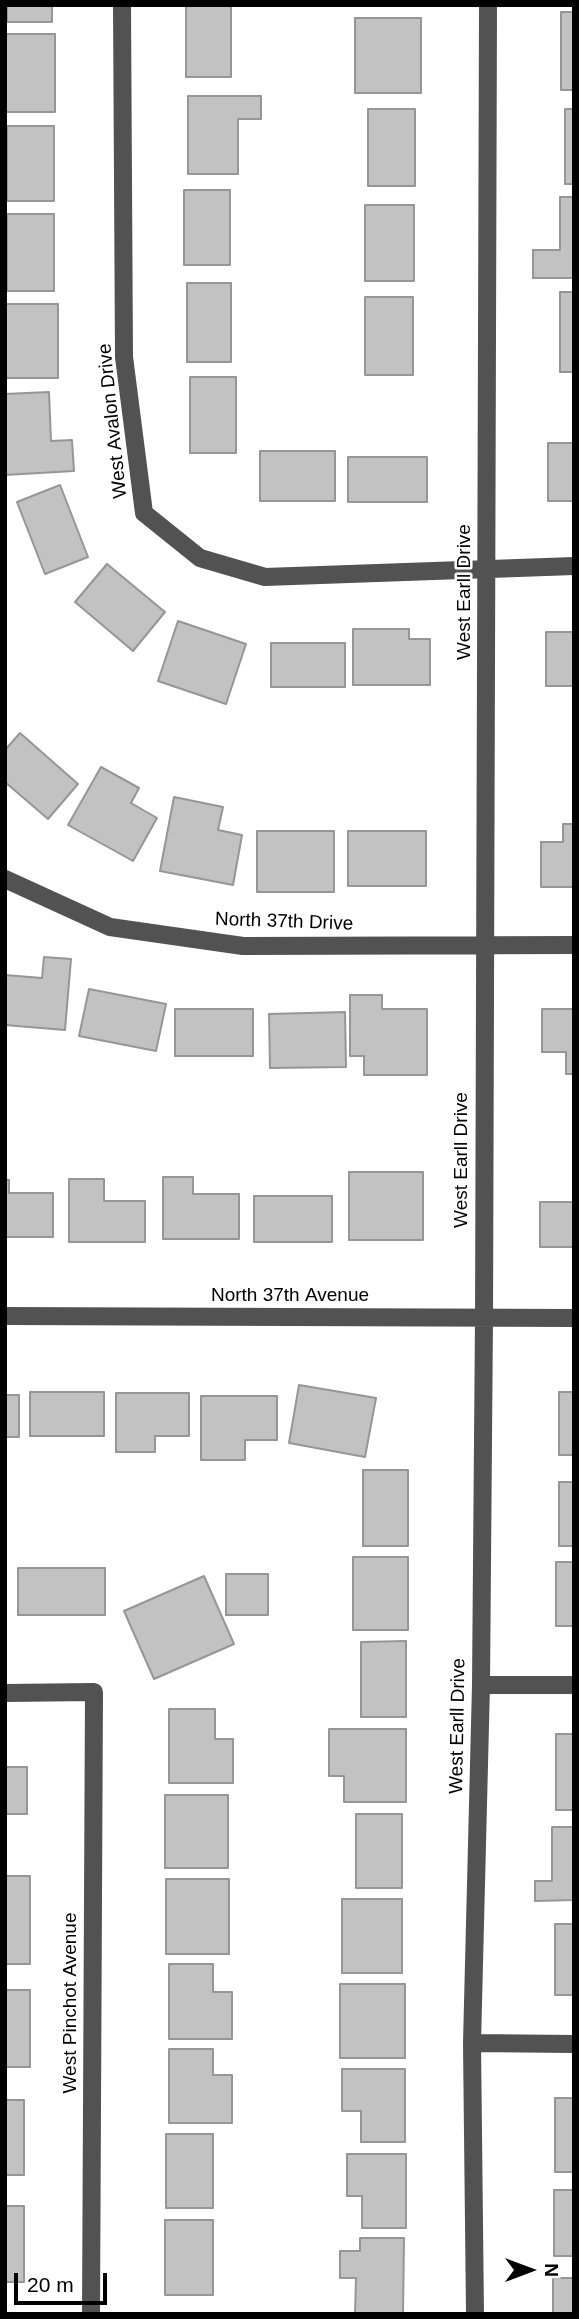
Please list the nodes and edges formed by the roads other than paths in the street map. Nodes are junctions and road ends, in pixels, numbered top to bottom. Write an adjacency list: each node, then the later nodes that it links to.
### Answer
1 (121, 5): 4 (street, West Avalon Drive)
2 (488, 5): 4 (street, West Earll Drive)
3 (574, 566): 4 (street, West Avalon Drive)
4 (486, 567): 6 (street, West Earll Drive)
5 (5, 879): 6 (street, North 37th Drive)
6 (483, 945): 7 (street, North 37th Drive); 9 (street, West Earll Drive)
7 (574, 945)
8 (5, 1316): 9 (street, North 37th Avenue)
9 (484, 1318): 10 (street, North 37th Avenue); 11 (street, West Earll Drive)
10 (574, 1318)
11 (481, 1685): 12 (street); 14 (street, West Earll Drive)
12 (574, 1685)
13 (5, 1693): 16 (street, West Pinchot Avenue)
14 (472, 2043): 15 (street); 17 (street, West Earll Drive)
15 (574, 2044)
16 (91, 2314)
17 (475, 2314)

